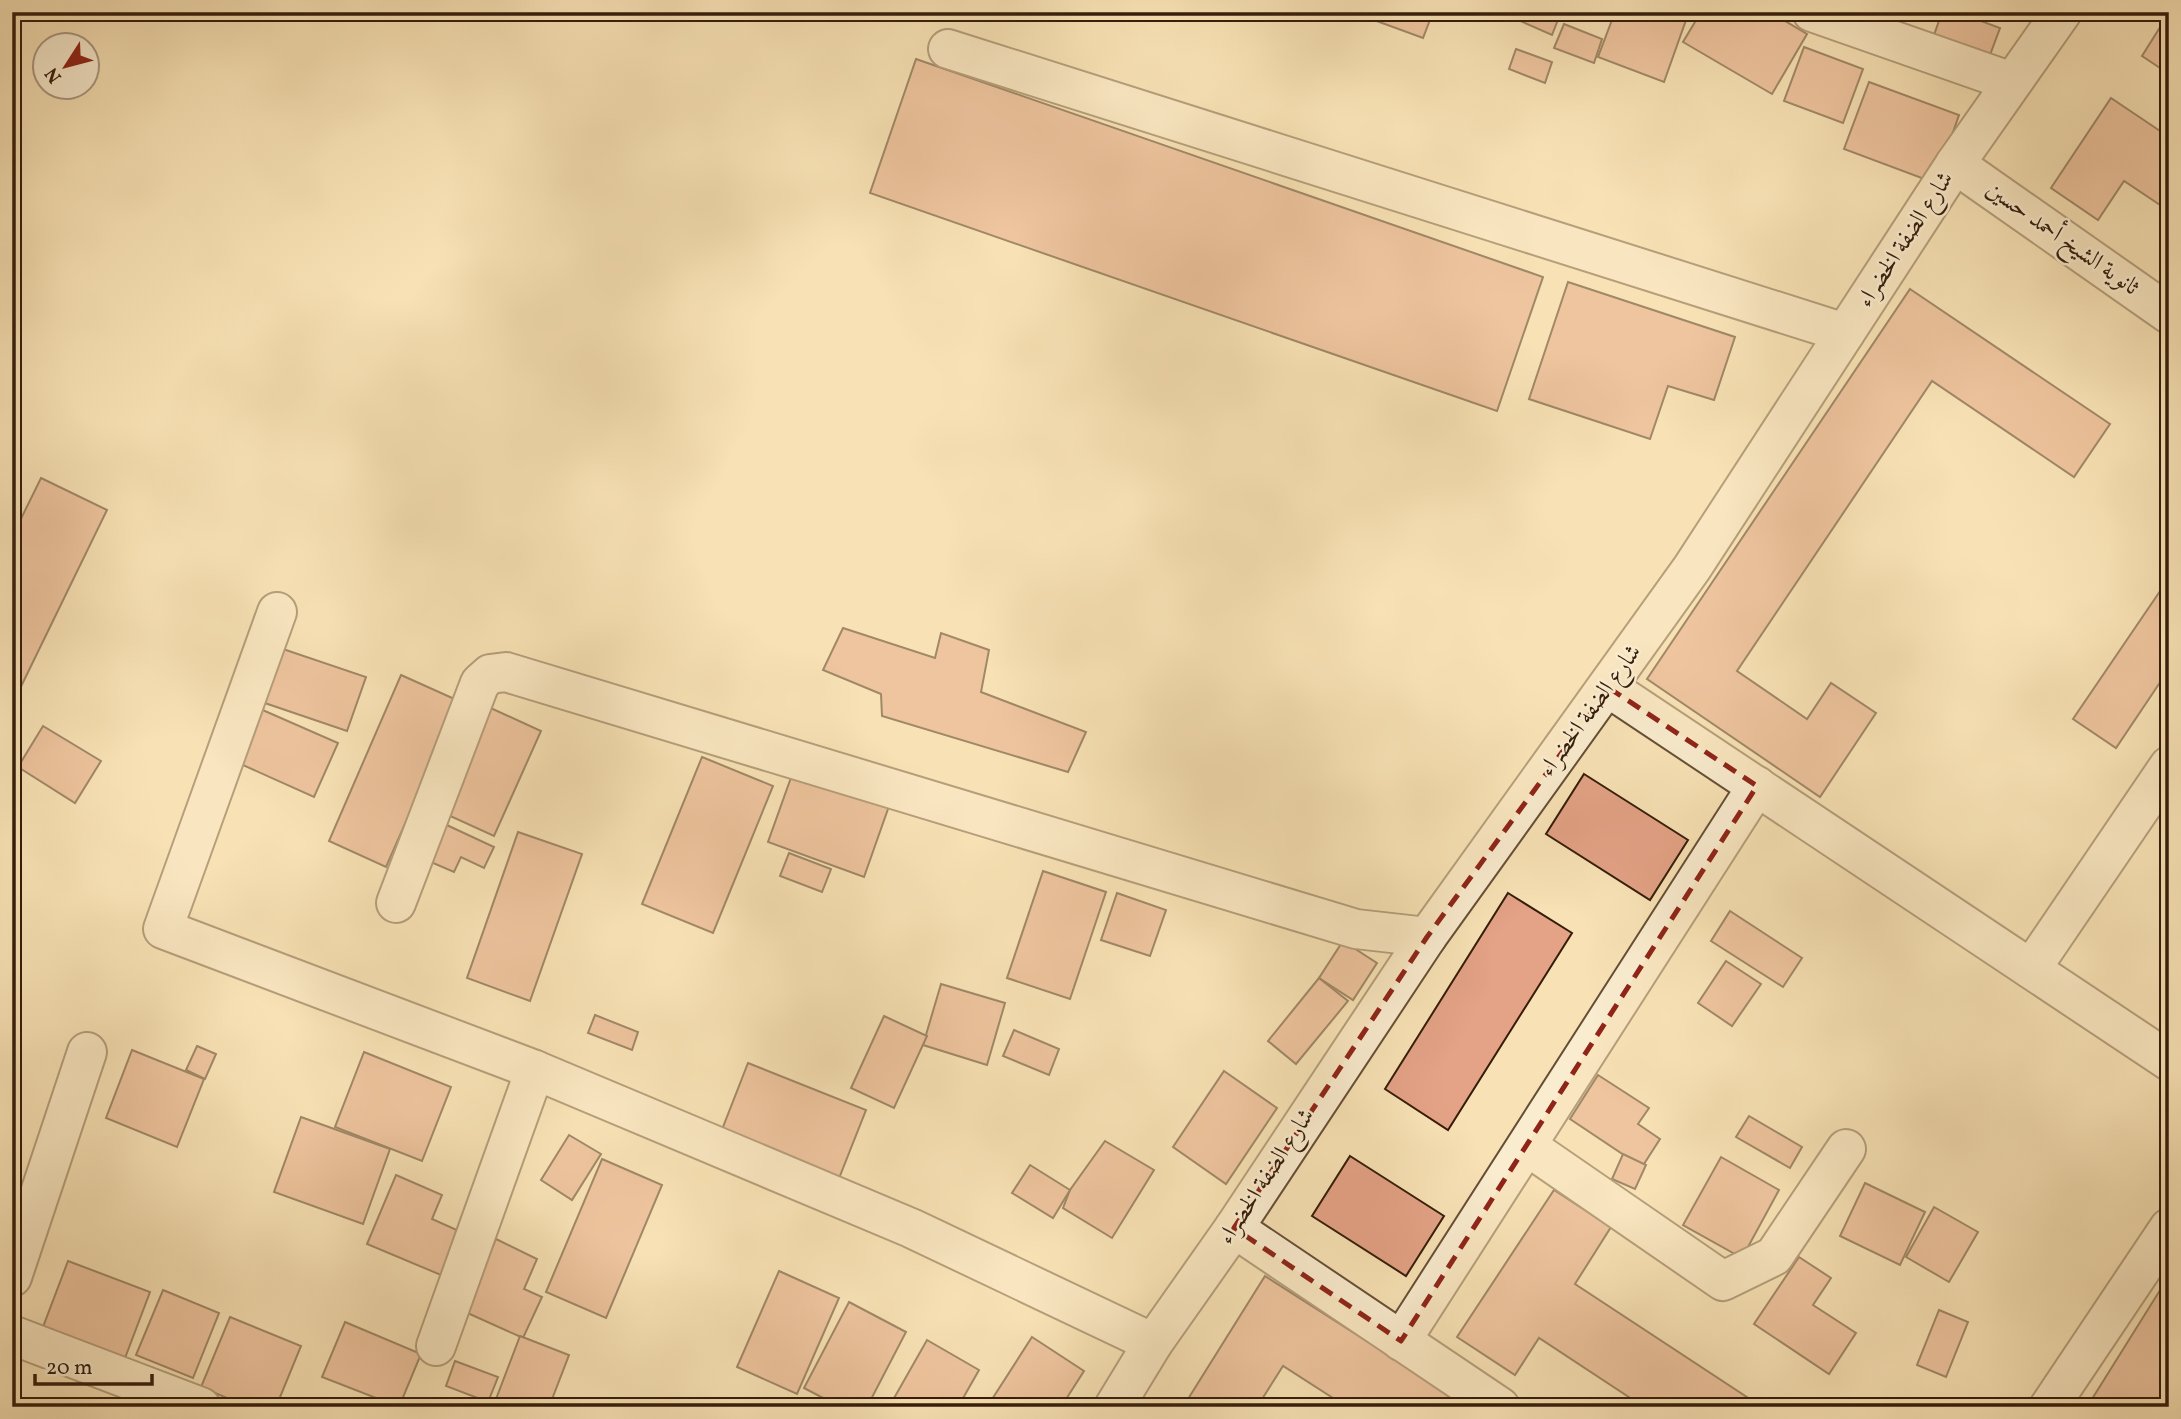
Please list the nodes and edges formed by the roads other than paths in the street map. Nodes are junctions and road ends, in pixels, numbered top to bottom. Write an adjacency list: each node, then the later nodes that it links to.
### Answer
1 (1812, 12): 4 (street)
2 (2062, 12): 4 (street, شارع الضفة الخضراء)
3 (948, 49): 7 (street)
4 (2012, 82): 5 (street, شارع الضفة الخضراء)
5 (1955, 164): 6 (street, ثانوية الشيخ أحمد حسين); 7 (street, شارع الضفة الخضراء)
6 (2169, 314)
7 (1845, 333): 9 (street, شارع الضفة الخضراء)
8 (277, 612): 17 (street)
9 (1609, 688): 11 (street); 13 (street, شارع الضفة الخضراء)
10 (2169, 765): 14 (street)
11 (1757, 786): 14 (street); 18 (street)
12 (396, 903): 13 (street)
13 (1427, 937): 20 (street, شارع الضفة الخضراء)
14 (2031, 969): 16 (street)
15 (87, 1052): 22 (street)
16 (2169, 1061)
17 (536, 1070): 25 (street); 26 (street)
18 (1527, 1146): 19 (street); 24 (street)
19 (1846, 1149)
20 (1234, 1228): 24 (street); 25 (street, شارع الضفة الخضراء)
21 (2169, 1228): 30 (street)
22 (12, 1277)
23 (12, 1335): 27 (street)
24 (1401, 1341): 29 (street)
25 (1153, 1343): 28 (street, شارع الضفة الخضراء)
26 (436, 1346)
27 (201, 1407)
28 (1114, 1407)
29 (1500, 1407)
30 (2049, 1407)

